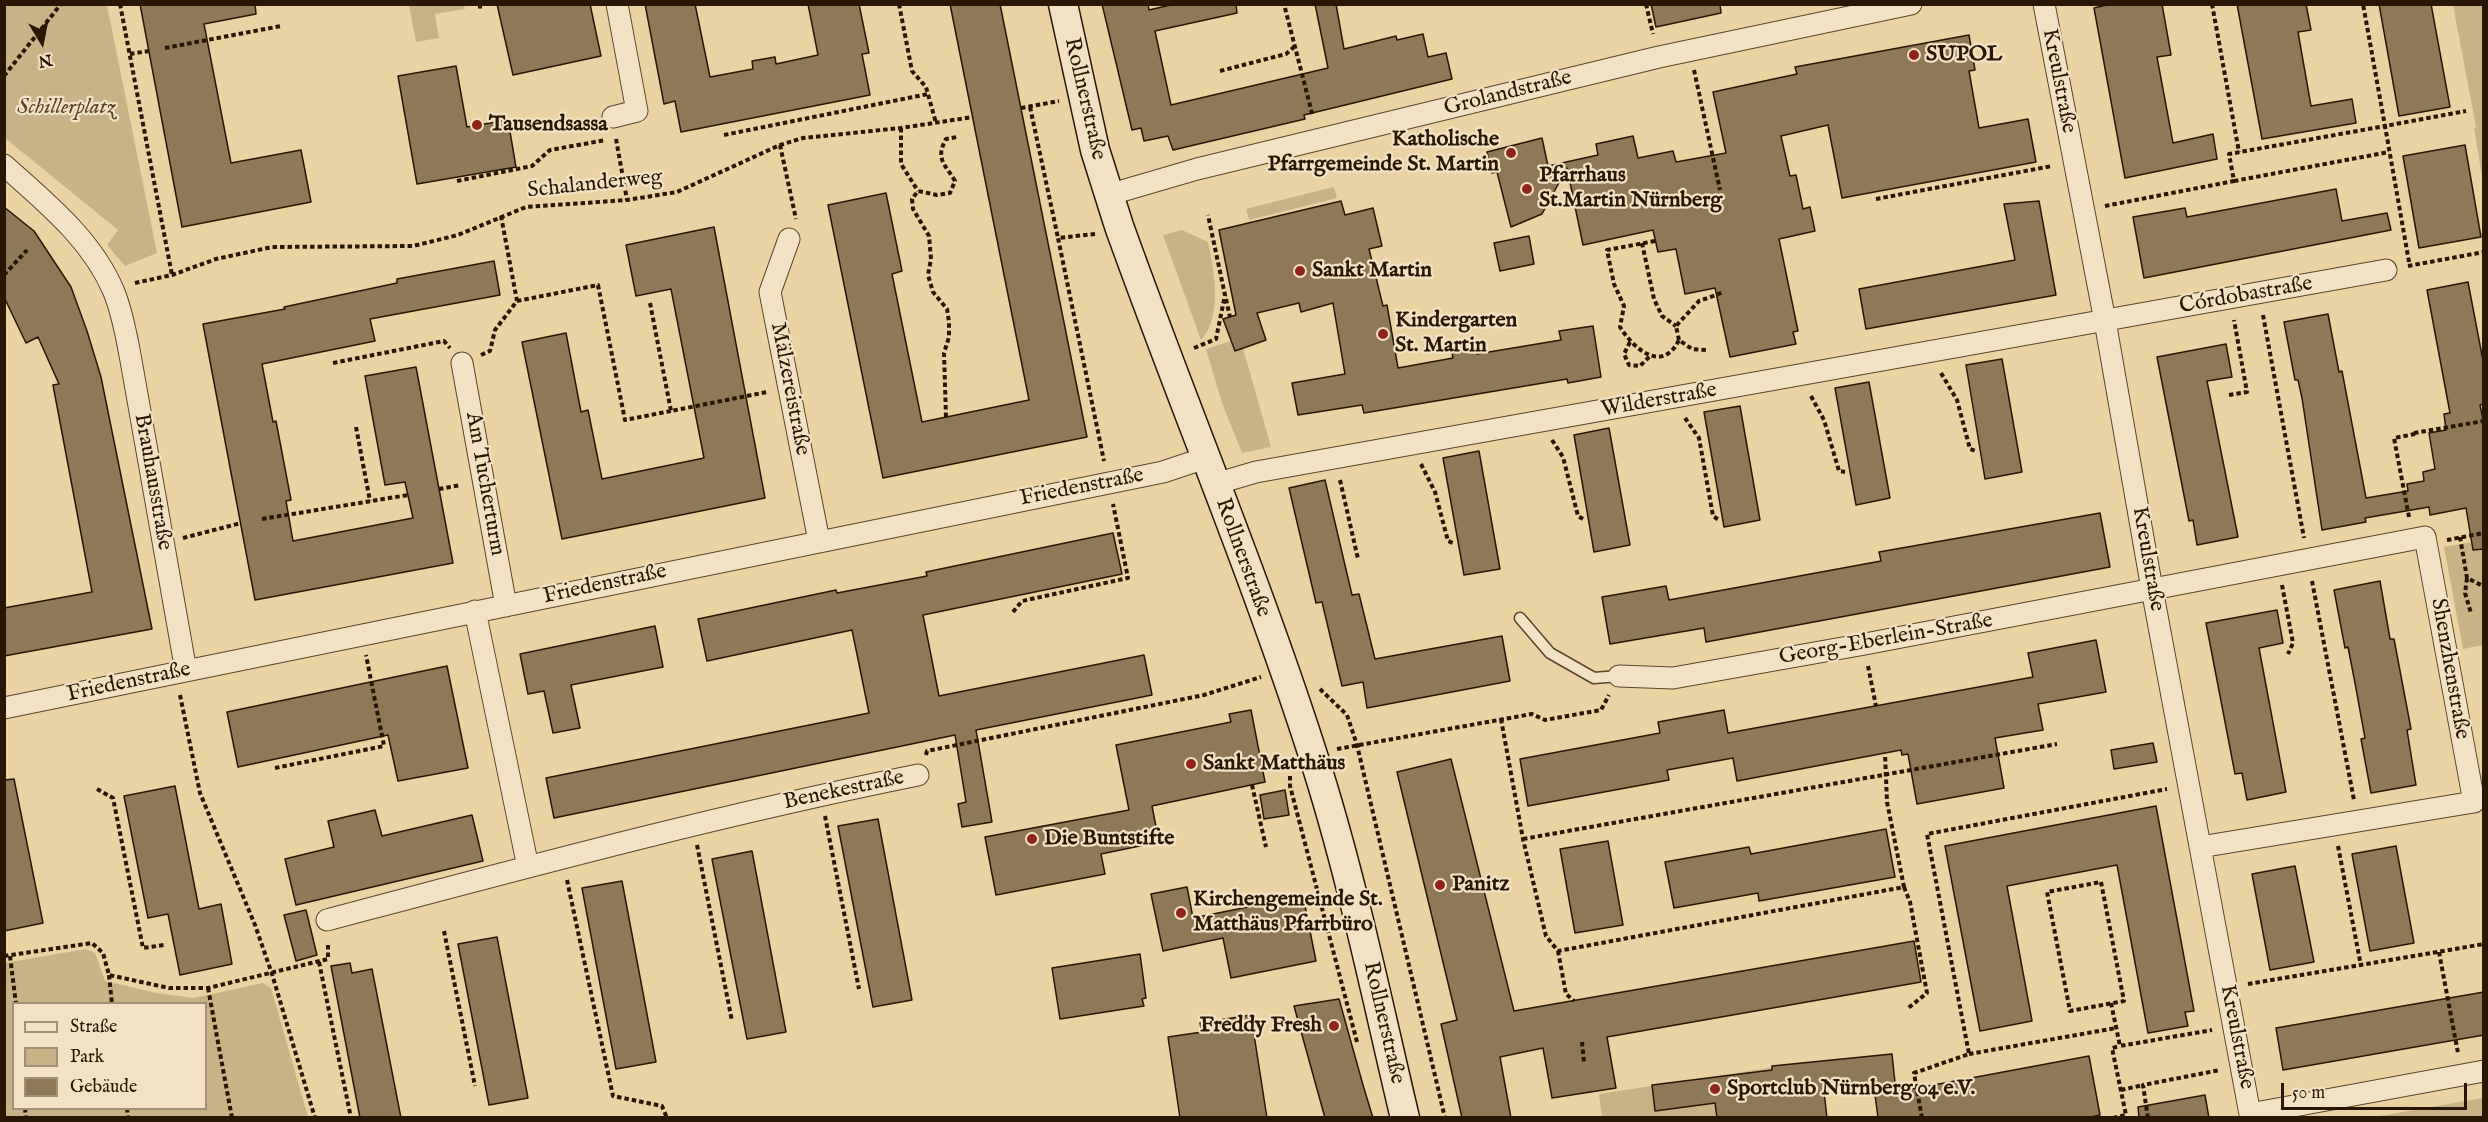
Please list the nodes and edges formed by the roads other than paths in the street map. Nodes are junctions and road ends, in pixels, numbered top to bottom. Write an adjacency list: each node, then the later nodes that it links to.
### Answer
1 (617, 4): 5 (street)
2 (1064, 4): 7 (street, Rollnerstraße)
3 (1911, 4): 7 (street, Grolandstraße)
4 (2044, 4): 10 (street, Kreulstraße)
5 (613, 117)
6 (4, 165): 18 (street, Brauhausstraße)
7 (1108, 195): 12 (street, Rollnerstraße)
8 (789, 239): 13 (street, Mälzereistraße)
9 (2386, 270): 10 (street, Córdobastraße)
10 (2105, 321): 12 (street, Wilderstraße); 14 (street, Kreulstraße)
11 (462, 363): 15 (street, Am Tucherturm)
12 (1210, 471): 13 (street, Friedenstraße); 26 (street, Rollnerstraße)
13 (819, 541): 15 (street, Friedenstraße)
14 (2152, 590): 19 (street, Georg-Eberlein-Straße); 22 (street, Kreulstraße); 22 (street, Shenzhenstraße)
15 (506, 606): 16 (street, Friedenstraße)
16 (475, 611): 18 (street, Friedenstraße); 23 (street)
17 (1520, 618): 19 (lane)
18 (181, 672): 20 (street, Friedenstraße)
19 (1619, 676)
20 (4, 708)
21 (918, 775): 23 (street, Benekestraße)
22 (2200, 848): 25 (street, Kreulstraße)
23 (528, 867): 24 (street, Benekestraße)
24 (327, 920)
25 (2484, 1071)
26 (1405, 1118)

